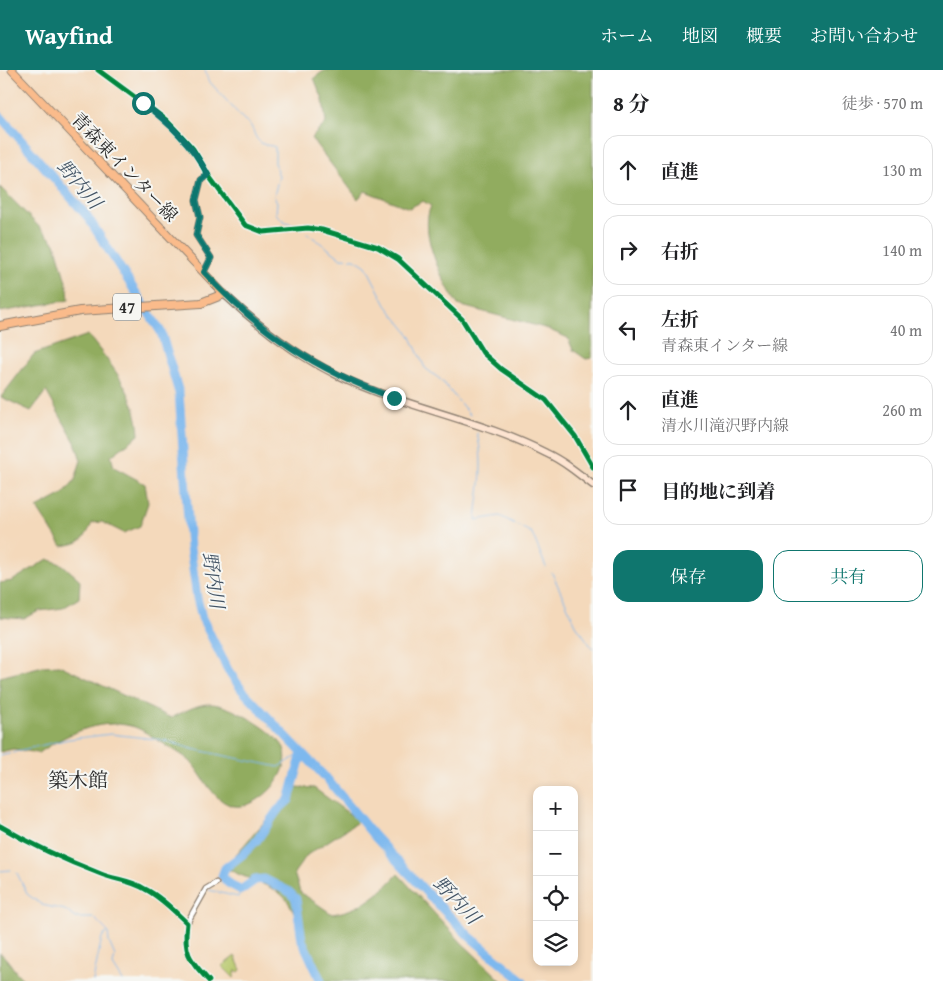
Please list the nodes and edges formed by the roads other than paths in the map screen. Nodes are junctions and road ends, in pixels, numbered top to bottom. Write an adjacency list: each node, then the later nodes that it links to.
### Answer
1 (12, 70): 4 (main road, 青森東インター線)
2 (98, 70): 3 (street)
3 (208, 175): 4 (street); 7 (street)
4 (204, 272): 5 (main road, 青森東インター線)
5 (224, 294): 6 (highway, 47); 8 (main road)
6 (0, 326)
7 (593, 467)
8 (593, 485)
9 (0, 826): 11 (street)
10 (216, 883): 11 (street)
11 (187, 923): 12 (street)
12 (209, 981)

